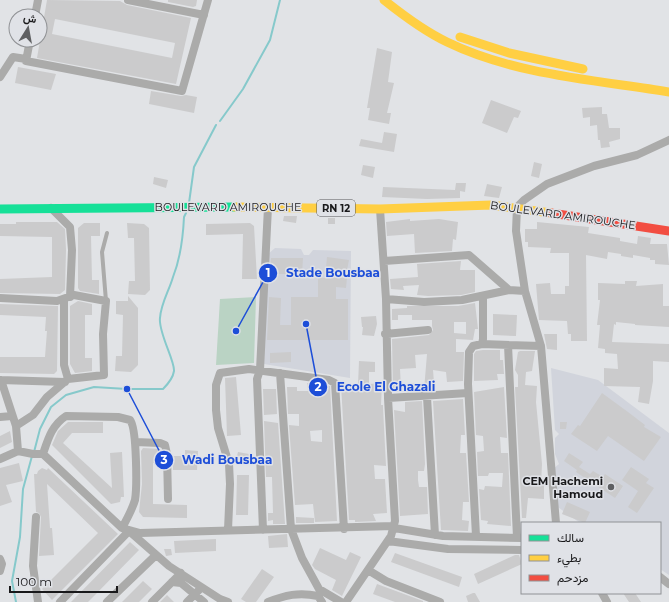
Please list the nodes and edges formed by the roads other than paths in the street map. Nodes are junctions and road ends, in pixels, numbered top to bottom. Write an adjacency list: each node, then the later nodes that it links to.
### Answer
1 (130, 0): 6 (street)
2 (208, 0): 6 (street)
3 (384, 0): 14 (main road)
4 (399, 0): 5 (main road)
5 (410, 8)
6 (204, 15): 9 (street)
7 (450, 32): 10 (main road)
8 (28, 48): 9 (street)
9 (26, 59): 11 (street)
10 (595, 70)
11 (0, 77)
12 (639, 78): 13 (main road)
13 (669, 83)
14 (667, 93)
15 (669, 140): 17 (street)
16 (268, 207): 18 (main road, BOULEVARD AMIROUCHE / RN 12); 20 (main road, BOULEVARD AMIROUCHE / RN 12); 36 (street)
17 (517, 207): 20 (main road, BOULEVARD AMIROUCHE / RN 12); 21 (main road, BOULEVARD AMIROUCHE / RN 12); 25 (street)
18 (51, 208): 19 (main road, BOULEVARD AMIROUCHE / RN 12); 28 (street)
19 (0, 209)
20 (380, 209): 23 (street)
21 (669, 231)
22 (107, 233): 30 (lane)
23 (384, 261): 24 (street); 29 (street)
24 (509, 290): 25 (street); 26 (street)
25 (525, 291): 35 (street)
26 (483, 296): 29 (street); 33 (street)
27 (0, 298): 28 (street)
28 (67, 298): 30 (street); 39 (street)
29 (386, 300): 32 (street)
30 (106, 301): 39 (street)
31 (428, 330): 32 (street)
32 (385, 334): 42 (street)
33 (482, 344): 34 (street); 40 (street)
34 (508, 345): 35 (street); 61 (street)
35 (541, 346): 52 (street)
36 (260, 370): 37 (street); 57 (street); 58 (street)
37 (280, 373): 54 (street); 55 (street)
38 (0, 380): 39 (street); 43 (street)
39 (66, 380): 45 (street)
40 (468, 393): 41 (street); 60 (street)
41 (427, 397): 42 (street); 59 (street)
42 (388, 398): 53 (street)
43 (12, 416): 44 (street); 45 (street)
44 (0, 417)
45 (16, 426): 47 (street)
46 (135, 442): 48 (street); 50 (street); 56 (street)
47 (18, 451): 48 (street); 49 (street)
48 (43, 454): 56 (street)
49 (0, 459)
50 (168, 499)
51 (36, 517): 73 (street)
52 (556, 522)
53 (394, 527): 54 (street); 59 (street); 62 (street)
54 (344, 528): 55 (street)
55 (291, 529): 58 (street); 82 (street)
56 (125, 530): 57 (street); 64 (street); 74 (street)
57 (228, 530): 58 (street)
58 (263, 530)
59 (435, 535): 60 (street)
60 (476, 536): 61 (street)
61 (519, 538)
62 (388, 541): 63 (street); 66 (street)
63 (521, 550)
64 (156, 554): 68 (street); 75 (street)
65 (0, 558): 67 (street)
66 (368, 570): 83 (street); 84 (street)
67 (0, 571)
68 (181, 573): 70 (street); 72 (street)
69 (661, 578): 71 (street)
70 (172, 582): 72 (street); 76 (street)
71 (669, 584)
72 (198, 590): 77 (street); 78 (street); 79 (street)
73 (38, 602)
74 (60, 602)
75 (107, 602)
76 (152, 602)
77 (187, 602)
78 (204, 602)
79 (228, 602)
80 (268, 602): 81 (street)
81 (322, 602)
82 (341, 602)
83 (346, 602)
84 (440, 602)

